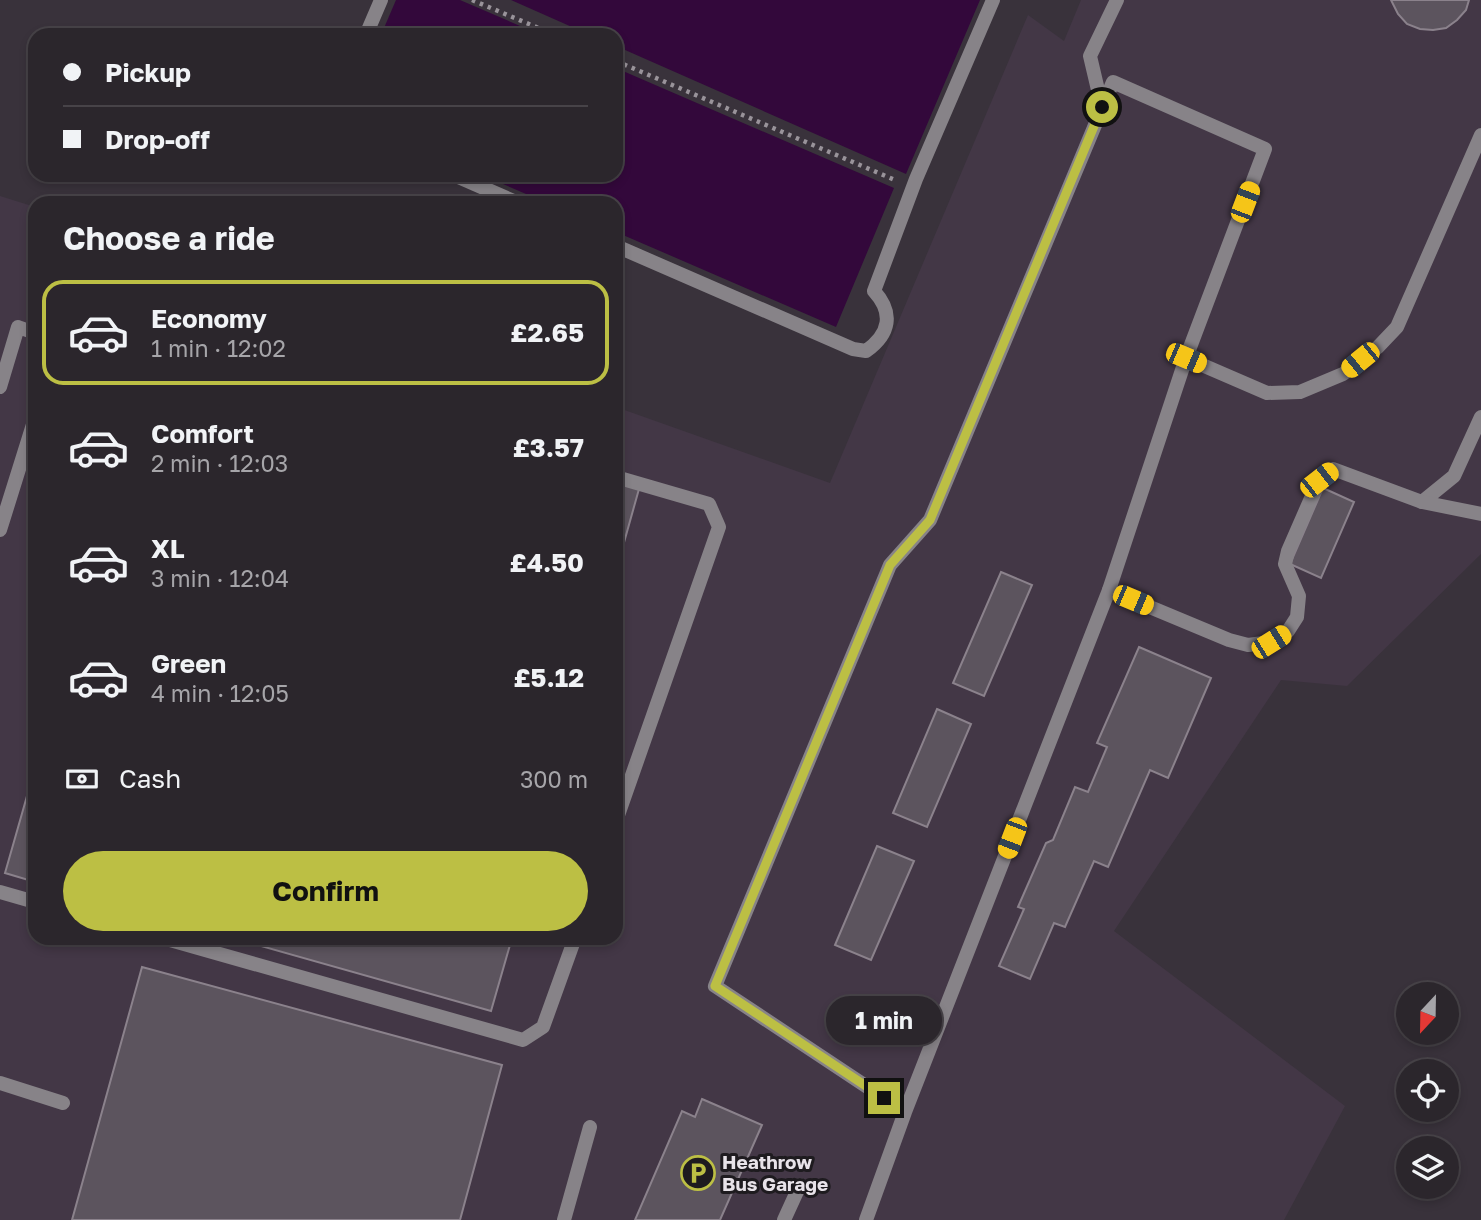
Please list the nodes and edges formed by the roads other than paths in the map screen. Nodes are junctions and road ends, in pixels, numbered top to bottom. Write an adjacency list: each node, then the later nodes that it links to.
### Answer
1 (381, 0): 4 (lane)
2 (993, 0): 9 (lane)
3 (1117, 0): 5 (lane)
4 (369, 28)
5 (1102, 107): 11 (lane); 27 (lane)
6 (1481, 135): 11 (lane)
7 (470, 182): 8 (lane)
8 (502, 196)
9 (623, 249)
10 (28, 330): 12 (lane)
11 (1186, 358): 19 (lane)
12 (0, 387)
13 (1481, 417): 16 (lane)
14 (28, 440): 18 (lane)
15 (623, 479): 20 (lane)
16 (1422, 502): 17 (lane); 19 (lane)
17 (1481, 514)
18 (0, 530)
19 (1109, 590): 27 (lane)
20 (623, 801)
21 (0, 892): 22 (lane)
22 (28, 900)
23 (188, 945): 24 (lane)
24 (572, 945)
25 (0, 1083): 26 (lane)
26 (63, 1103)
27 (905, 1112): 32 (lane)
28 (590, 1127): 30 (lane)
29 (800, 1185): 31 (lane)
30 (564, 1220)
31 (784, 1220)
32 (866, 1220)

